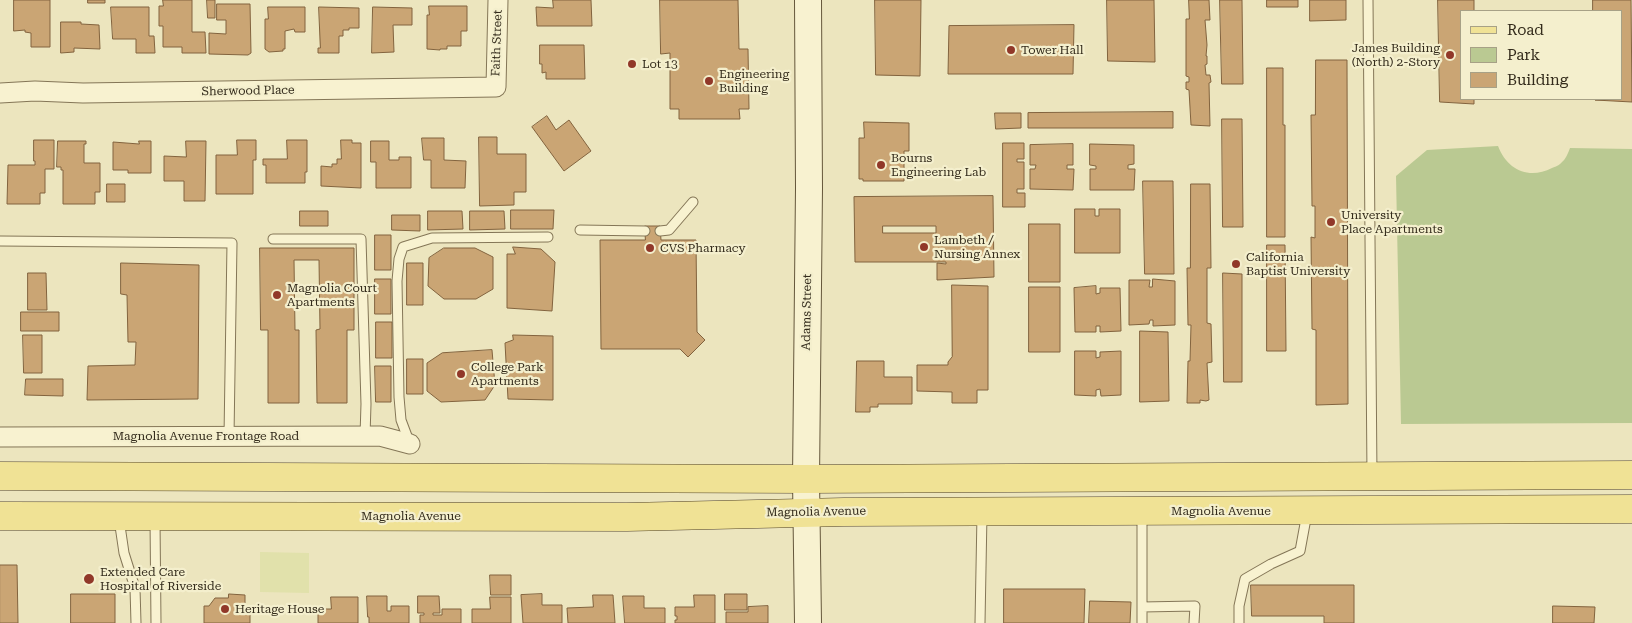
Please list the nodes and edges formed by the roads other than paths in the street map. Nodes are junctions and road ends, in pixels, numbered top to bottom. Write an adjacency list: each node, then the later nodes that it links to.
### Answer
1 (498, 0): 4 (street, Faith Street)
2 (808, 0): 20 (main road, Adams Street)
3 (1368, 0): 19 (lane)
4 (496, 87): 5 (street, Sherwood Place)
5 (0, 93)
6 (694, 202): 9 (lane)
7 (580, 230): 8 (lane)
8 (645, 231)
9 (660, 231)
10 (548, 237): 16 (lane)
11 (273, 239): 14 (lane)
12 (0, 241): 13 (lane)
13 (229, 436): 14 (street, Magnolia Avenue Frontage Road); 15 (street, Magnolia Avenue Frontage Road)
14 (365, 436): 16 (street, Magnolia Avenue Frontage Road)
15 (0, 437)
16 (410, 444)
17 (1632, 475): 19 (main road)
18 (0, 476): 20 (main road)
19 (1372, 477): 20 (main road)
20 (806, 479): 25 (main road, Adams Street)
21 (1632, 509): 22 (main road, Magnolia Avenue)
22 (1307, 510): 24 (main road, Magnolia Avenue); 36 (lane)
23 (982, 511): 24 (main road, Magnolia Avenue); 25 (main road, Magnolia Avenue); 33 (lane)
24 (1142, 511): 29 (lane)
25 (806, 512): 28 (main road, Magnolia Avenue); 32 (main road, Adams Street)
26 (0, 516): 27 (main road, Magnolia Avenue)
27 (119, 516): 28 (main road, Magnolia Avenue); 30 (lane)
28 (155, 516): 31 (lane)
29 (1142, 607): 34 (lane); 35 (lane)
30 (136, 623)
31 (156, 623)
32 (808, 623)
33 (980, 623)
34 (1142, 623)
35 (1194, 623)
36 (1240, 623)

